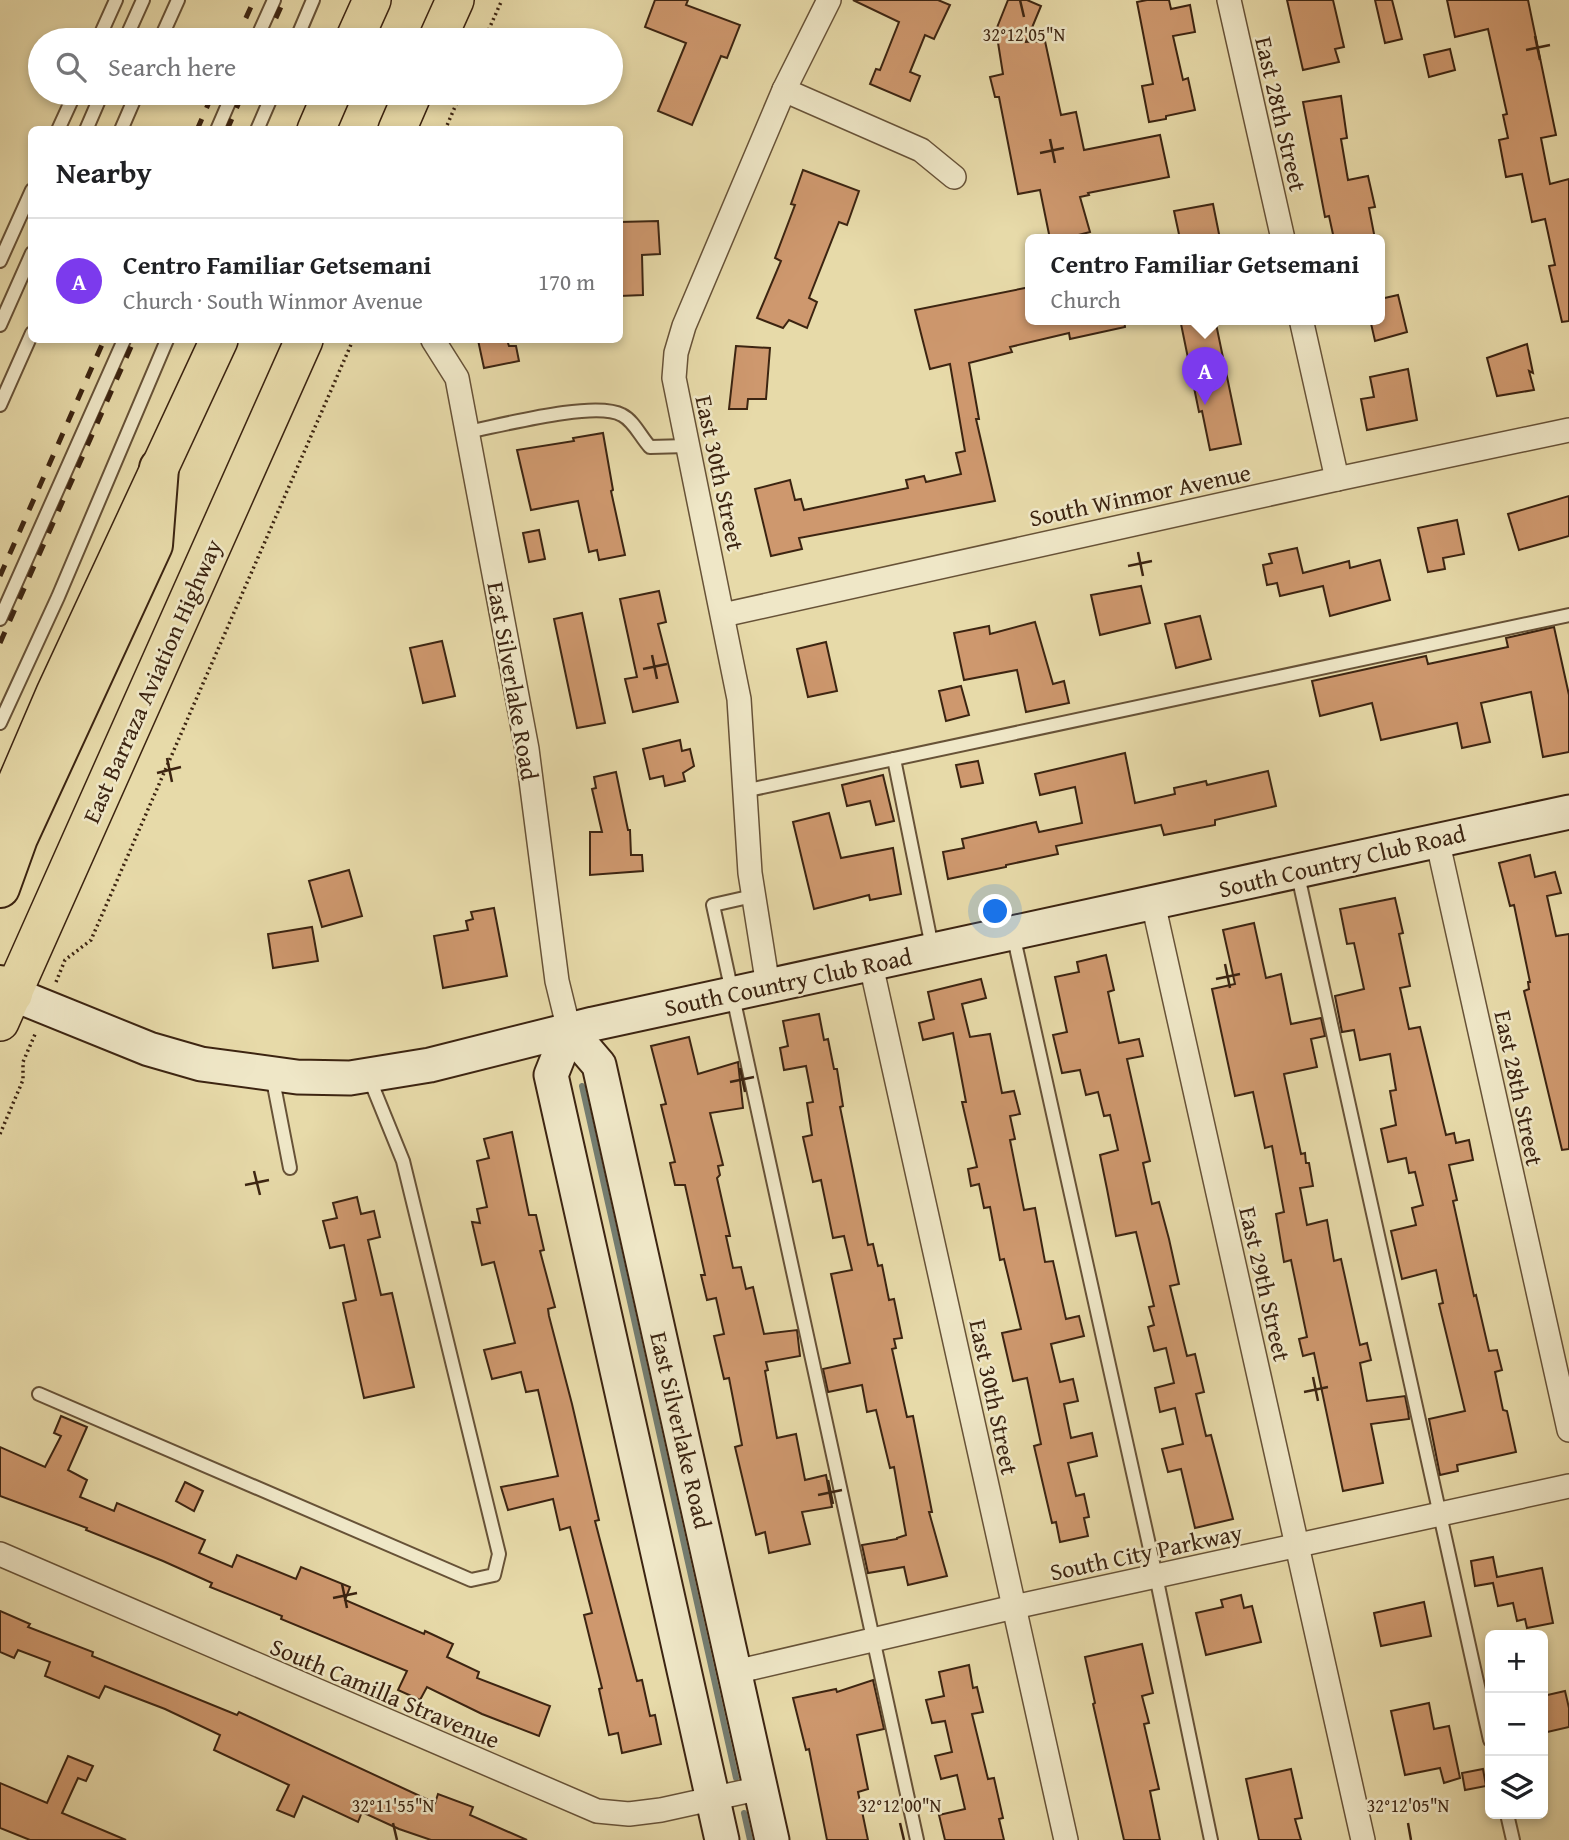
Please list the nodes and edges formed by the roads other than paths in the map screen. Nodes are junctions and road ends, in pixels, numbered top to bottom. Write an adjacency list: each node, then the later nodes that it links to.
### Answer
1 (116, 0): 10 (lane)
2 (143, 0): 11 (lane)
3 (178, 0): 12 (lane)
4 (274, 0): 13 (lane)
5 (313, 0): 14 (lane)
6 (372, 0): 15 (main road)
7 (455, 0): 16 (main road)
8 (829, 0): 17 (street, East 30th Street)
9 (1229, 0): 34 (street, East 28th Street)
10 (103, 28)
11 (130, 28)
12 (165, 28)
13 (261, 28)
14 (301, 28)
15 (359, 28)
16 (442, 28)
17 (784, 90): 32 (street); 48 (street, East 30th Street)
18 (69, 105): 25 (lane)
19 (97, 105): 26 (lane)
20 (132, 105): 27 (lane)
21 (228, 105): 28 (lane)
22 (268, 105): 29 (lane)
23 (327, 105): 30 (main road)
24 (408, 105): 31 (main road)
25 (60, 126)
26 (88, 126)
27 (123, 126)
28 (219, 126)
29 (259, 126)
30 (318, 126)
31 (399, 126)
32 (954, 177)
33 (28, 199): 35 (lane)
34 (1282, 234)
35 (0, 261)
36 (28, 262): 37 (lane)
37 (0, 325)
38 (1302, 325): 50 (street)
39 (28, 342): 45 (lane)
40 (123, 343): 53 (lane)
41 (166, 343): 54 (lane)
42 (218, 343): 49 (main road)
43 (303, 343): 69 (main road, East Barraza Aviation Highway)
44 (435, 343): 47 (street, East Silverlake Road)
45 (0, 405)
46 (1569, 430): 50 (street, South Winmor Avenue)
47 (467, 432): 48 (lane); 70 (street, East Silverlake Road)
48 (687, 446): 51 (street, East 30th Street)
49 (159, 468): 58 (main road); 61 (highway)
50 (1337, 479): 51 (street, South Winmor Avenue)
51 (723, 615): 56 (street, East 30th Street)
52 (1569, 615): 55 (lane)
53 (0, 620)
54 (0, 723)
55 (894, 759): 56 (lane); 65 (lane)
56 (744, 791): 62 (street, East 30th Street)
57 (1569, 812): 59 (street, South Country Club Road)
58 (0, 821)
59 (1437, 839): 60 (street, South Country Club Road); 75 (street, East 28th Street)
60 (1297, 871): 63 (street, South Country Club Road); 77 (lane)
61 (0, 888)
62 (753, 896): 67 (street, East 30th Street); 68 (lane)
63 (1153, 903): 64 (street, South Country Club Road); 78 (street, East 29th Street)
64 (1013, 934): 65 (street, South Country Club Road); 80 (lane)
65 (933, 951): 66 (street, South Country Club Road)
66 (871, 965): 67 (street, South Country Club Road); 81 (street, East 30th Street)
67 (768, 986): 68 (street, South Country Club Road)
68 (731, 994): 70 (street, South Country Club Road); 82 (lane)
69 (3, 998): 71 (street, South Country Club Road)
70 (567, 1030): 72 (street, South Country Club Road); 83 (street, East Silverlake Road); 86 (street, East Silverlake Road)
71 (272, 1074): 72 (street, South Country Club Road); 73 (lane)
72 (367, 1075): 74 (lane)
73 (290, 1168)
74 (39, 1394)
75 (1569, 1430)
76 (1569, 1486): 77 (street, South City Parkway)
77 (1440, 1514): 78 (street, South City Parkway); 84 (lane)
78 (1296, 1546): 80 (street, South City Parkway); 93 (street, East 29th Street)
79 (0, 1554): 86 (street, South Camilla Stravenue)
80 (1156, 1576): 81 (street, South City Parkway); 92 (lane)
81 (1014, 1607): 82 (street, South City Parkway); 91 (street, East 30th Street)
82 (872, 1641): 83 (street, South City Parkway); 90 (lane)
83 (735, 1672): 85 (street, East Silverlake Road)
84 (1485, 1718)
85 (761, 1788): 86 (street, South Camilla Stravenue); 89 (street, East Silverlake Road)
86 (712, 1798): 88 (street, East Silverlake Road)
87 (1508, 1819): 94 (lane)
88 (722, 1840)
89 (772, 1840)
90 (917, 1840)
91 (1066, 1840)
92 (1211, 1840)
93 (1363, 1840)
94 (1513, 1840)

